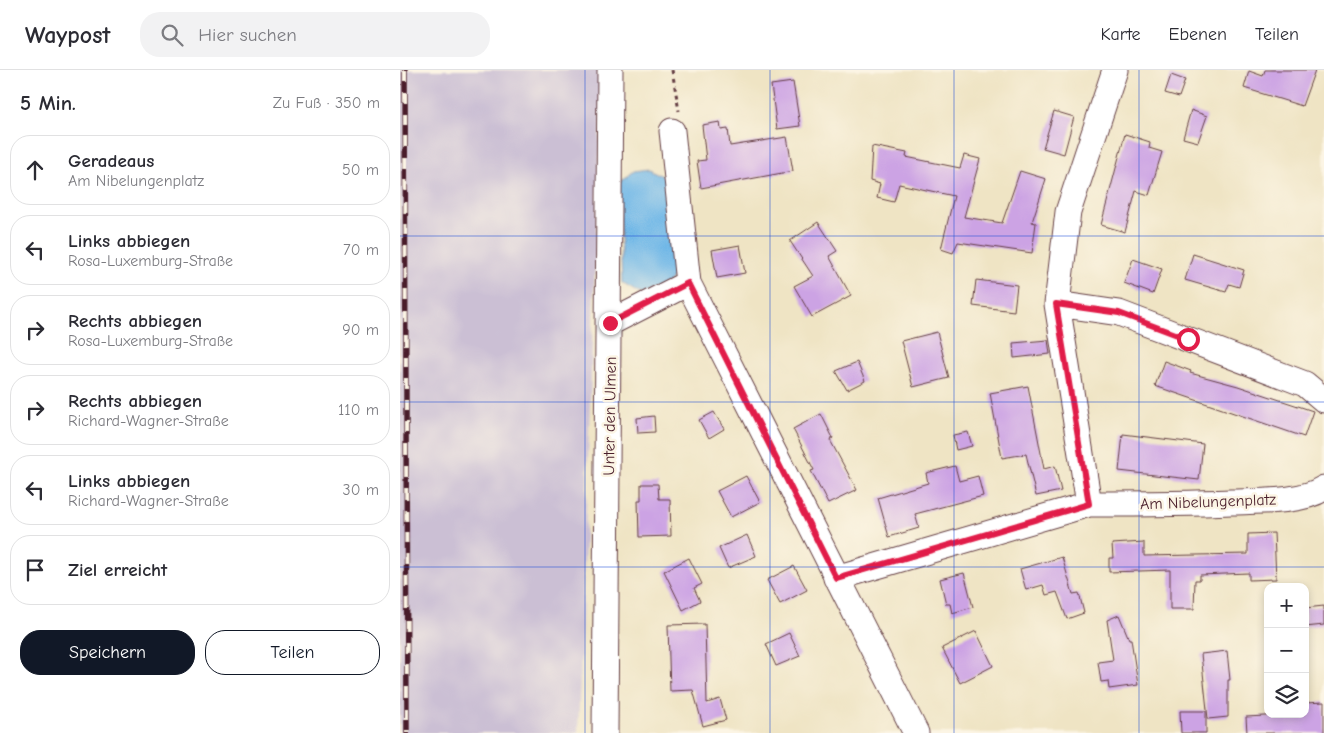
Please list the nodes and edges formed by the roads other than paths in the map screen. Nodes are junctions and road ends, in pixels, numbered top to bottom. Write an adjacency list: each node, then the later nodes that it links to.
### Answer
1 (610, 70): 6 (street, Unter den Ulmen)
2 (1115, 70): 5 (street)
3 (672, 131): 4 (street)
4 (688, 283): 6 (street); 10 (street)
5 (1056, 304): 7 (street); 9 (street)
6 (610, 323): 11 (street, Unter den Ulmen)
7 (1324, 400)
8 (1324, 488): 9 (street, Am Nibelungenplatz)
9 (1089, 504): 10 (street, Am Nibelungenplatz)
10 (836, 578): 12 (street)
11 (605, 733)
12 (916, 733)

